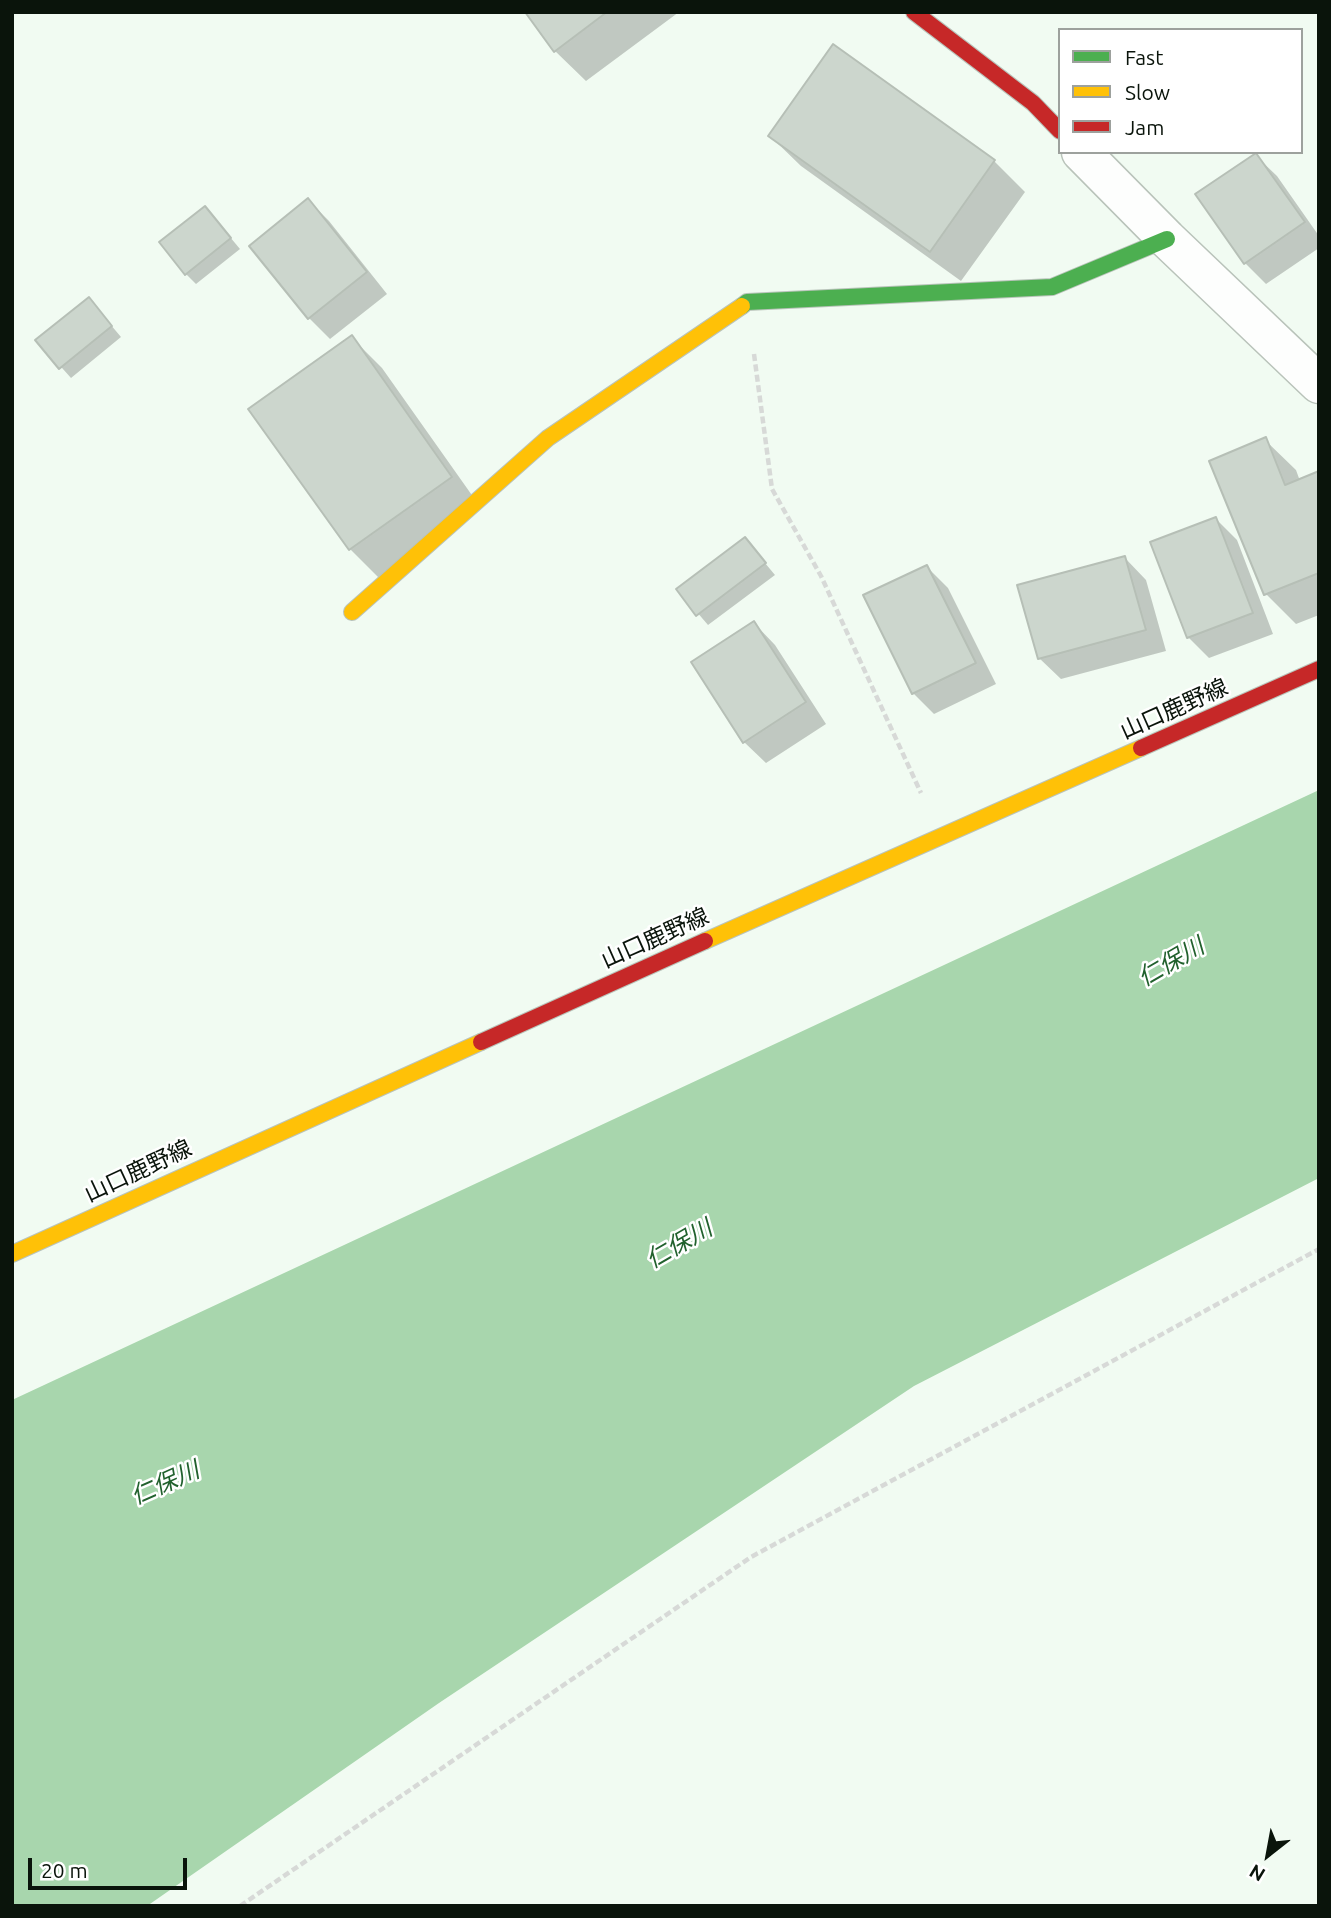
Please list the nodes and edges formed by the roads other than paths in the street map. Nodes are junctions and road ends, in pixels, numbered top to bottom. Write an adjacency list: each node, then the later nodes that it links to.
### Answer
1 (914, 12): 2 (main road)
2 (1058, 129)
3 (1083, 154): 4 (street)
4 (1167, 239): 5 (street); 6 (main road)
5 (1319, 384)
6 (352, 612)
7 (1319, 669): 8 (main road, 山口鹿野線)
8 (12, 1254)

